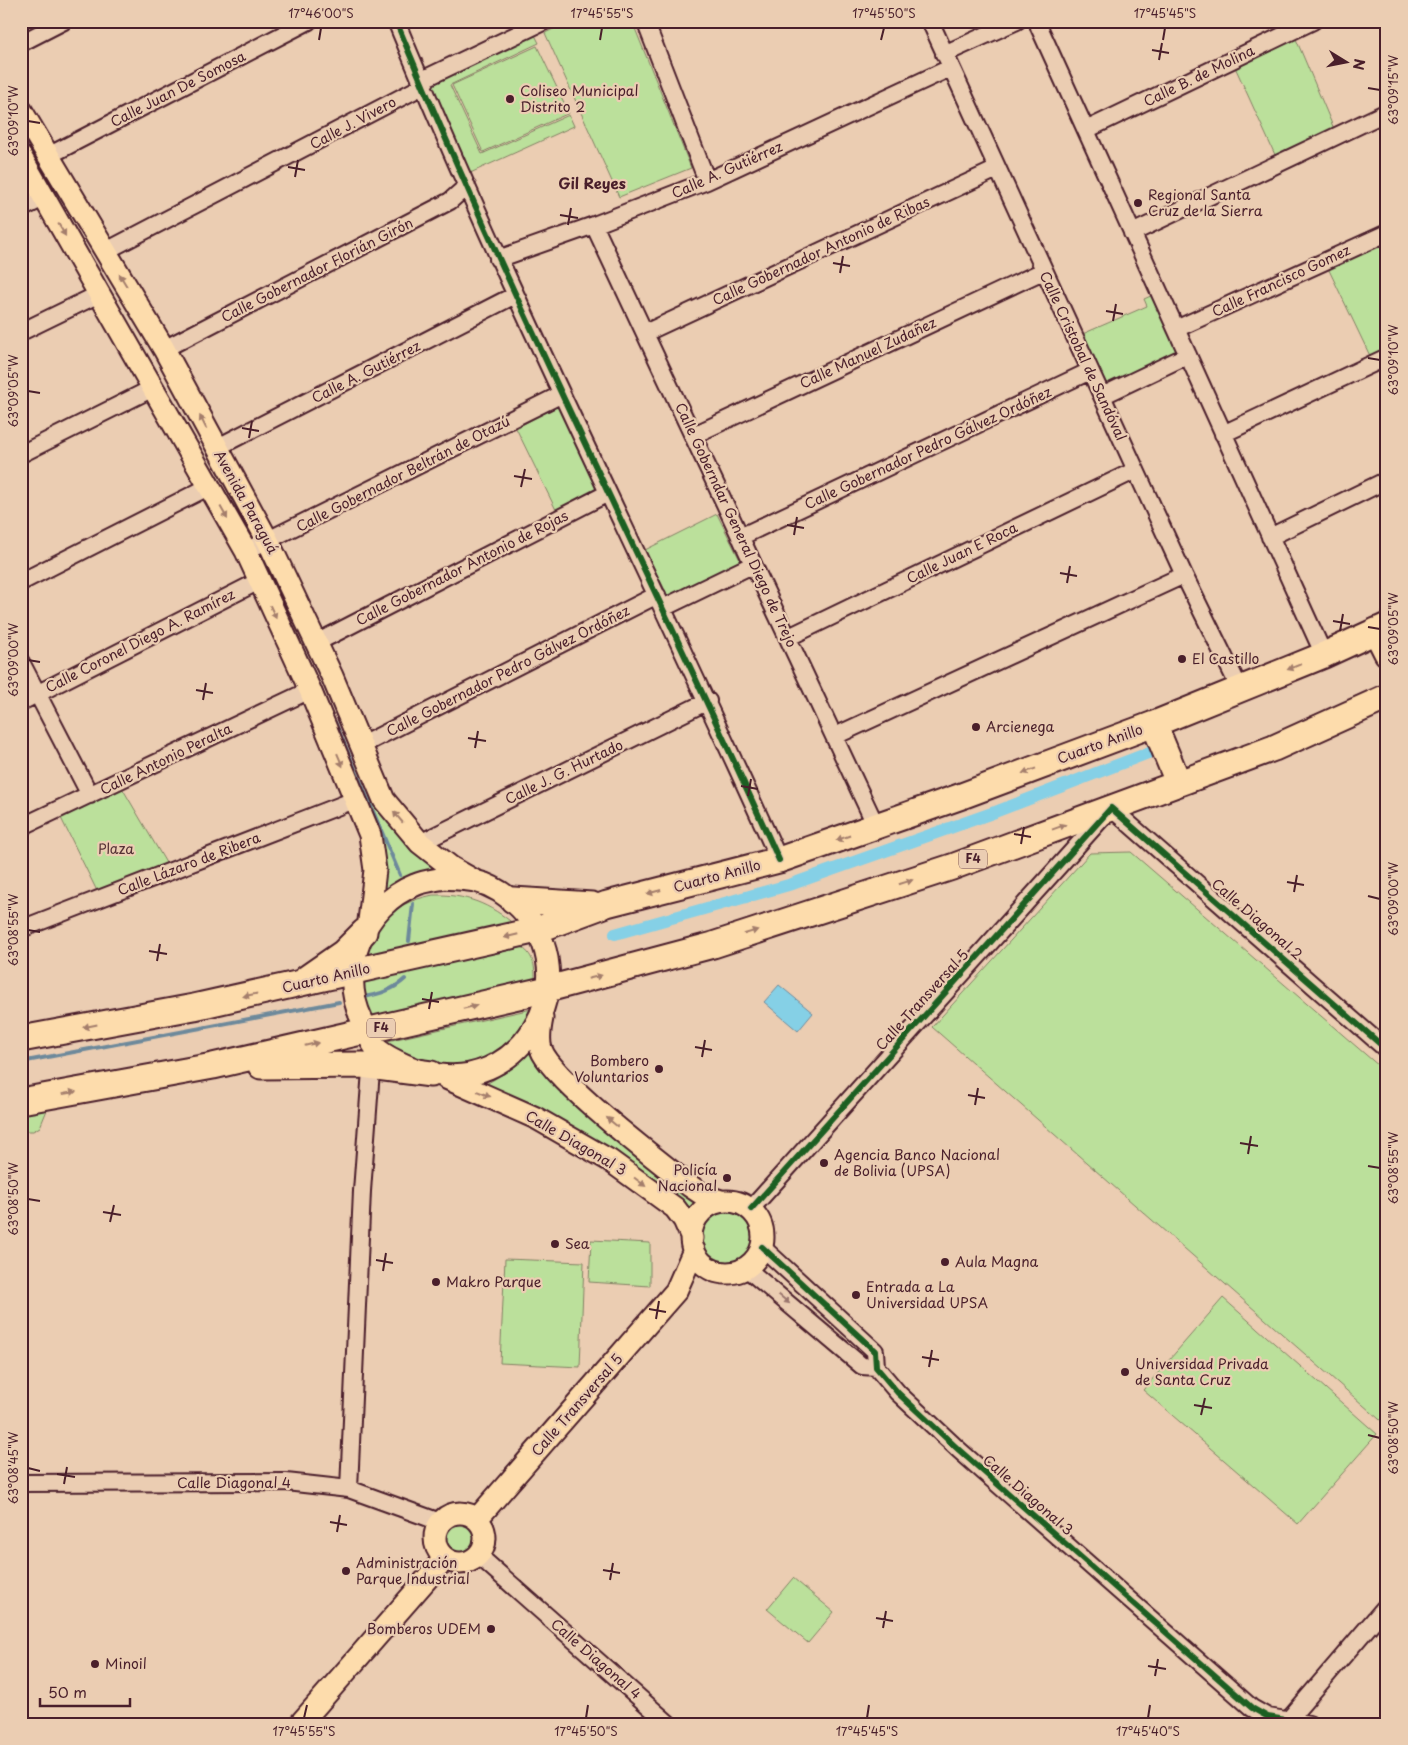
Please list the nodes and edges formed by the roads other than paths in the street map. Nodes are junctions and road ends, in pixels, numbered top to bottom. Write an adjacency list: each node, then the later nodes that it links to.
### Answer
1 (64, 21): 10 (street)
2 (309, 21): 16 (street, Calle Juan De Somosa)
3 (396, 21): 12 (street)
4 (545, 21): 12 (street, Calle J. Vivero)
5 (646, 21): 19 (street)
6 (930, 21): 11 (street, Calle Cristobal de Sandóval)
7 (1016, 21): 11 (street, Calle A. Gutiérrez)
8 (1313, 21): 15 (street, Calle B. de Molina)
9 (1039, 23): 15 (street)
10 (21, 43)
11 (947, 61): 18 (street, Calle Cristobal de Sandóval); 19 (street, Calle A. Gutiérrez)
12 (423, 86): 20 (street); 26 (street, Calle J. Vivero)
13 (21, 110): 16 (main road, Avenida Paraguá)
14 (1387, 112): 25 (street)
15 (1086, 130): 25 (street)
16 (48, 156): 26 (main road, Avenida Paraguá)
17 (21, 157): 21 (main road, Avenida Paraguá)
18 (997, 170): 28 (street, Calle Cristobal de Sandóval); 33 (street, Calle Gobernador Antonio de Ribas)
19 (706, 181): 23 (street, Calle A. Gutiérrez)
20 (466, 186): 27 (street); 34 (street, Calle Gobernador Florián Girón)
21 (43, 198): 22 (street); 29 (main road, Avenida Paraguá, one-way to 29)
22 (21, 209)
23 (594, 225): 27 (street, Calle A. Gutiérrez); 33 (street, Calle Goberndar General Diego de Trejo)
24 (1387, 232): 31 (street, Calle Francisco Gomez)
25 (1132, 233): 31 (street)
26 (106, 252): 34 (main road, Avenida Paraguá, one-way to 26)
27 (498, 259): 30 (street)
28 (1043, 271): 37 (street, Calle Cristobal de Sandóval); 42 (street, Calle Manuel Zudañez)
29 (99, 294): 32 (street); 38 (main road, Avenida Paraguá)
30 (515, 295): 39 (street); 43 (street, Calle A. Gutiérrez)
31 (1176, 330): 35 (street)
32 (21, 332)
33 (645, 333): 42 (street, Calle Goberndar General Diego de Trejo)
34 (164, 348): 43 (main road, Avenida Paraguá, one-way to 34)
35 (1188, 355): 40 (street); 41 (street)
36 (1387, 357): 41 (street)
37 (1090, 371): 40 (street, Calle Cristobal de Sandóval); 50 (street, Calle Gobernador Pedro Gálvez Ordóñez)
38 (153, 388): 44 (street); 47 (main road, Avenida Paraguá)
39 (560, 395): 48 (street); 51 (street, Calle Gobernador Beltrán de Otazú)
40 (1102, 396): 45 (street, Calle Cristobal de Sandóval)
41 (1224, 434): 49 (street)
42 (694, 435): 50 (street, Calle Goberndar General Diego de Trejo)
43 (216, 448): 51 (main road, Avenida Paraguá)
44 (21, 454)
45 (1136, 470): 54 (street, Calle Cristobal de Sandóval); 58 (street, Calle Juan E Roca)
46 (1387, 480): 49 (street)
47 (210, 486): 52 (main road, Avenida Paraguá, one-way to 52); 56 (street)
48 (608, 493): 57 (street); 60 (street, Calle Gobernador Antonio de Rojas)
49 (1270, 536): 61 (street)
50 (740, 537): 53 (street, Calle Goberndar General Diego de Trejo)
51 (268, 541): 52 (street, Calle Gobernador Beltrán de Otazú); 60 (main road, Avenida Paraguá)
52 (246, 552): 55 (main road, Avenida Paraguá)
53 (752, 565): 57 (street, Calle Gobernador Pedro Gálvez Ordóñez); 58 (street, Calle Goberndar General Diego de Trejo)
54 (1184, 575): 63 (street, Calle Cristobal de Sandóval); 69 (street)
55 (259, 581): 64 (main road, Avenida Paraguá, one-way to 64); 65 (street, Calle Coronel Diego A. Ramírez)
56 (21, 582)
57 (660, 602): 67 (street); 70 (street, Calle Gobernador Pedro Gálvez Ordóñez)
58 (789, 637): 69 (street, Calle Goberndar General Diego de Trejo)
59 (1383, 639): 61 (highway, Cuarto Anillo / F4)
60 (316, 643): 70 (main road, Avenida Paraguá)
61 (1324, 655): 63 (highway, Cuarto Anillo / F4, one-way to 63)
62 (21, 662): 65 (street)
63 (1240, 689): 71 (highway, Cuarto Anillo / F4)
64 (310, 690): 72 (street, Calle Antonio Peralta); 73 (main road, Avenida Paraguá, one-way to 73)
65 (36, 694): 68 (street, Calle Coronel Diego A. Ramírez); 72 (street)
66 (1387, 697): 71 (highway, Cuarto Anillo / F4)
67 (708, 701): 77 (street, Calle J. G. Hurtado); 78 (street)
68 (21, 702)
69 (835, 736): 75 (street, Calle Goberndar General Diego de Trejo)
70 (360, 746): 77 (main road, Avenida Paraguá, one-way to 70)
71 (1166, 752): 74 (highway, Cuarto Anillo / F4); 75 (highway, Cuarto Anillo / F4, one-way to 75)
72 (90, 795): 76 (street, Calle Antonio Peralta)
73 (357, 799): 82 (main road, Avenida Paraguá); 83 (street, Calle Lázaro de Ribera)
74 (1111, 808): 87 (highway, Cuarto Anillo / F4, one-way to 74); 90 (street, Calle Diagonal 2); 95 (street, Calle Transversal 5)
75 (876, 826): 78 (highway, Cuarto Anillo / F4, one-way to 78)
76 (21, 828)
77 (420, 843): 79 (main road, Avenida Paraguá)
78 (779, 860): 81 (highway, Cuarto Anillo / F4, one-way to 81)
79 (474, 881): 80 (main road); 82 (main road)
80 (513, 900): 81 (highway); 84 (main road)
81 (607, 904): 84 (highway, Cuarto Anillo / F4)
82 (366, 927): 85 (main road); 86 (highway)
83 (21, 929)
84 (537, 930): 85 (highway, Cuarto Anillo / F4, one-way to 85); 87 (main road)
85 (352, 972): 86 (highway, Cuarto Anillo / F4); 89 (main road)
86 (297, 984): 88 (highway, Cuarto Anillo / F4, one-way to 88)
87 (545, 1001): 89 (highway, Cuarto Anillo / F4, one-way to 87); 92 (main road); 94 (main road, one-way to 87)
88 (21, 1039)
89 (371, 1048): 91 (highway); 91 (highway, Cuarto Anillo / F4, one-way to 89); 92 (highway); 105 (street)
90 (1387, 1050)
91 (213, 1066): 93 (highway, Cuarto Anillo / F4, one-way to 91)
92 (435, 1075): 96 (main road, Calle Diagonal 3, one-way to 96)
93 (21, 1101)
94 (721, 1201): 95 (main road); 96 (main road)
95 (751, 1210): 97 (main road)
96 (693, 1244): 99 (main road); 100 (main road, Calle Transversal 5)
97 (762, 1247): 98 (main road); 101 (street, Calle Diagonal 3)
98 (746, 1268): 99 (main road); 102 (street, one-way to 102)
99 (723, 1273): 100 (main road, Calle Transversal 5)
100 (676, 1291): 106 (main road, Calle Transversal 5)
101 (840, 1319): 102 (street); 103 (street, Calle Diagonal 3)
102 (826, 1335): 103 (street)
103 (876, 1366): 111 (street, Calle Diagonal 3)
104 (21, 1483): 105 (street, Calle Diagonal 4)
105 (349, 1490): 107 (street, Calle Diagonal 4)
106 (477, 1519): 107 (main road); 108 (main road)
107 (440, 1522): 109 (main road)
108 (478, 1555): 109 (main road); 113 (street, Calle Diagonal 4)
109 (445, 1558): 112 (main road)
110 (1387, 1605): 111 (street)
111 (1286, 1723): 114 (street, Calle Diagonal 3)
112 (300, 1724)
113 (669, 1724)
114 (1309, 1724)

